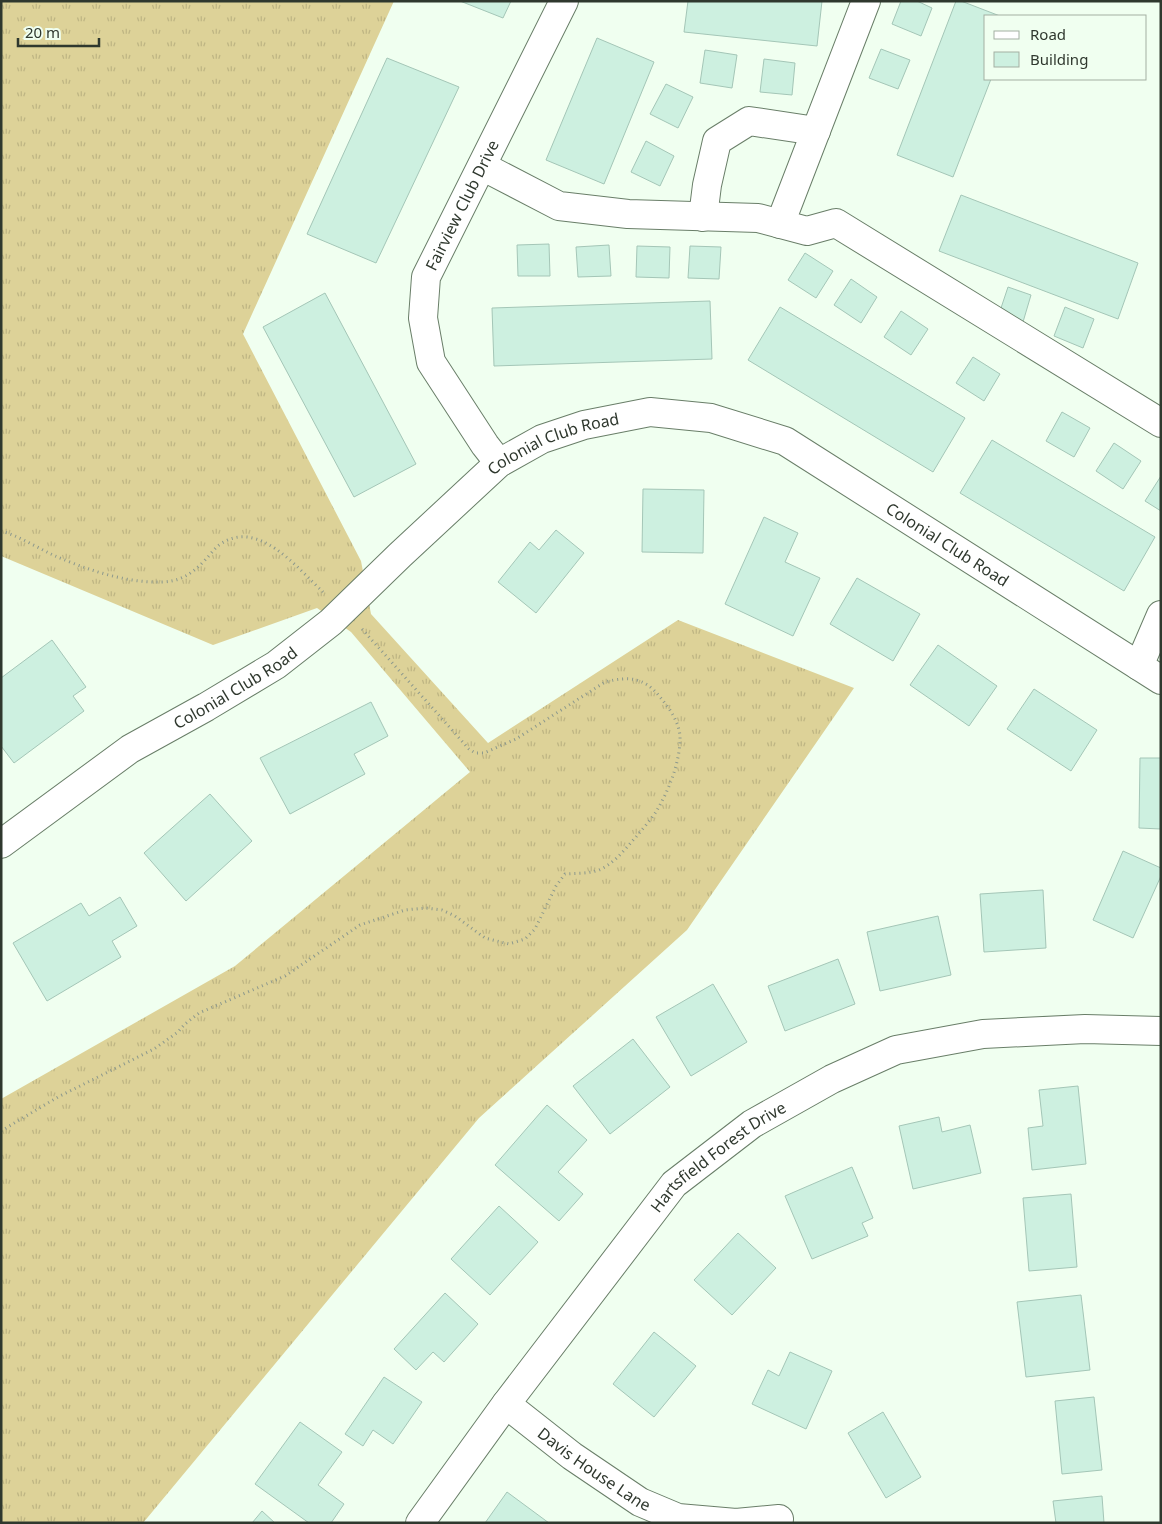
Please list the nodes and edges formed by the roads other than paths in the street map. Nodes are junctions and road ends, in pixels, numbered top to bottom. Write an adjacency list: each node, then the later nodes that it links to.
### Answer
1 (564, 1): 4 (street, Fairview Club Drive)
2 (866, 1): 3 (street)
3 (816, 132): 5 (street); 6 (street)
4 (482, 166): 5 (street); 8 (street, Fairview Club Drive)
5 (703, 216): 6 (street)
6 (780, 224): 7 (street)
7 (1161, 423)
8 (499, 463): 10 (street, Colonial Club Road); 11 (street, Colonial Club Road)
9 (1161, 615): 10 (street)
10 (1150, 673)
11 (1, 844)
12 (1161, 1032): 13 (street, Hartsfield Forest Drive)
13 (506, 1404): 14 (street, Davis House Lane); 15 (street, Hartsfield Forest Drive)
14 (779, 1518)
15 (420, 1523)

